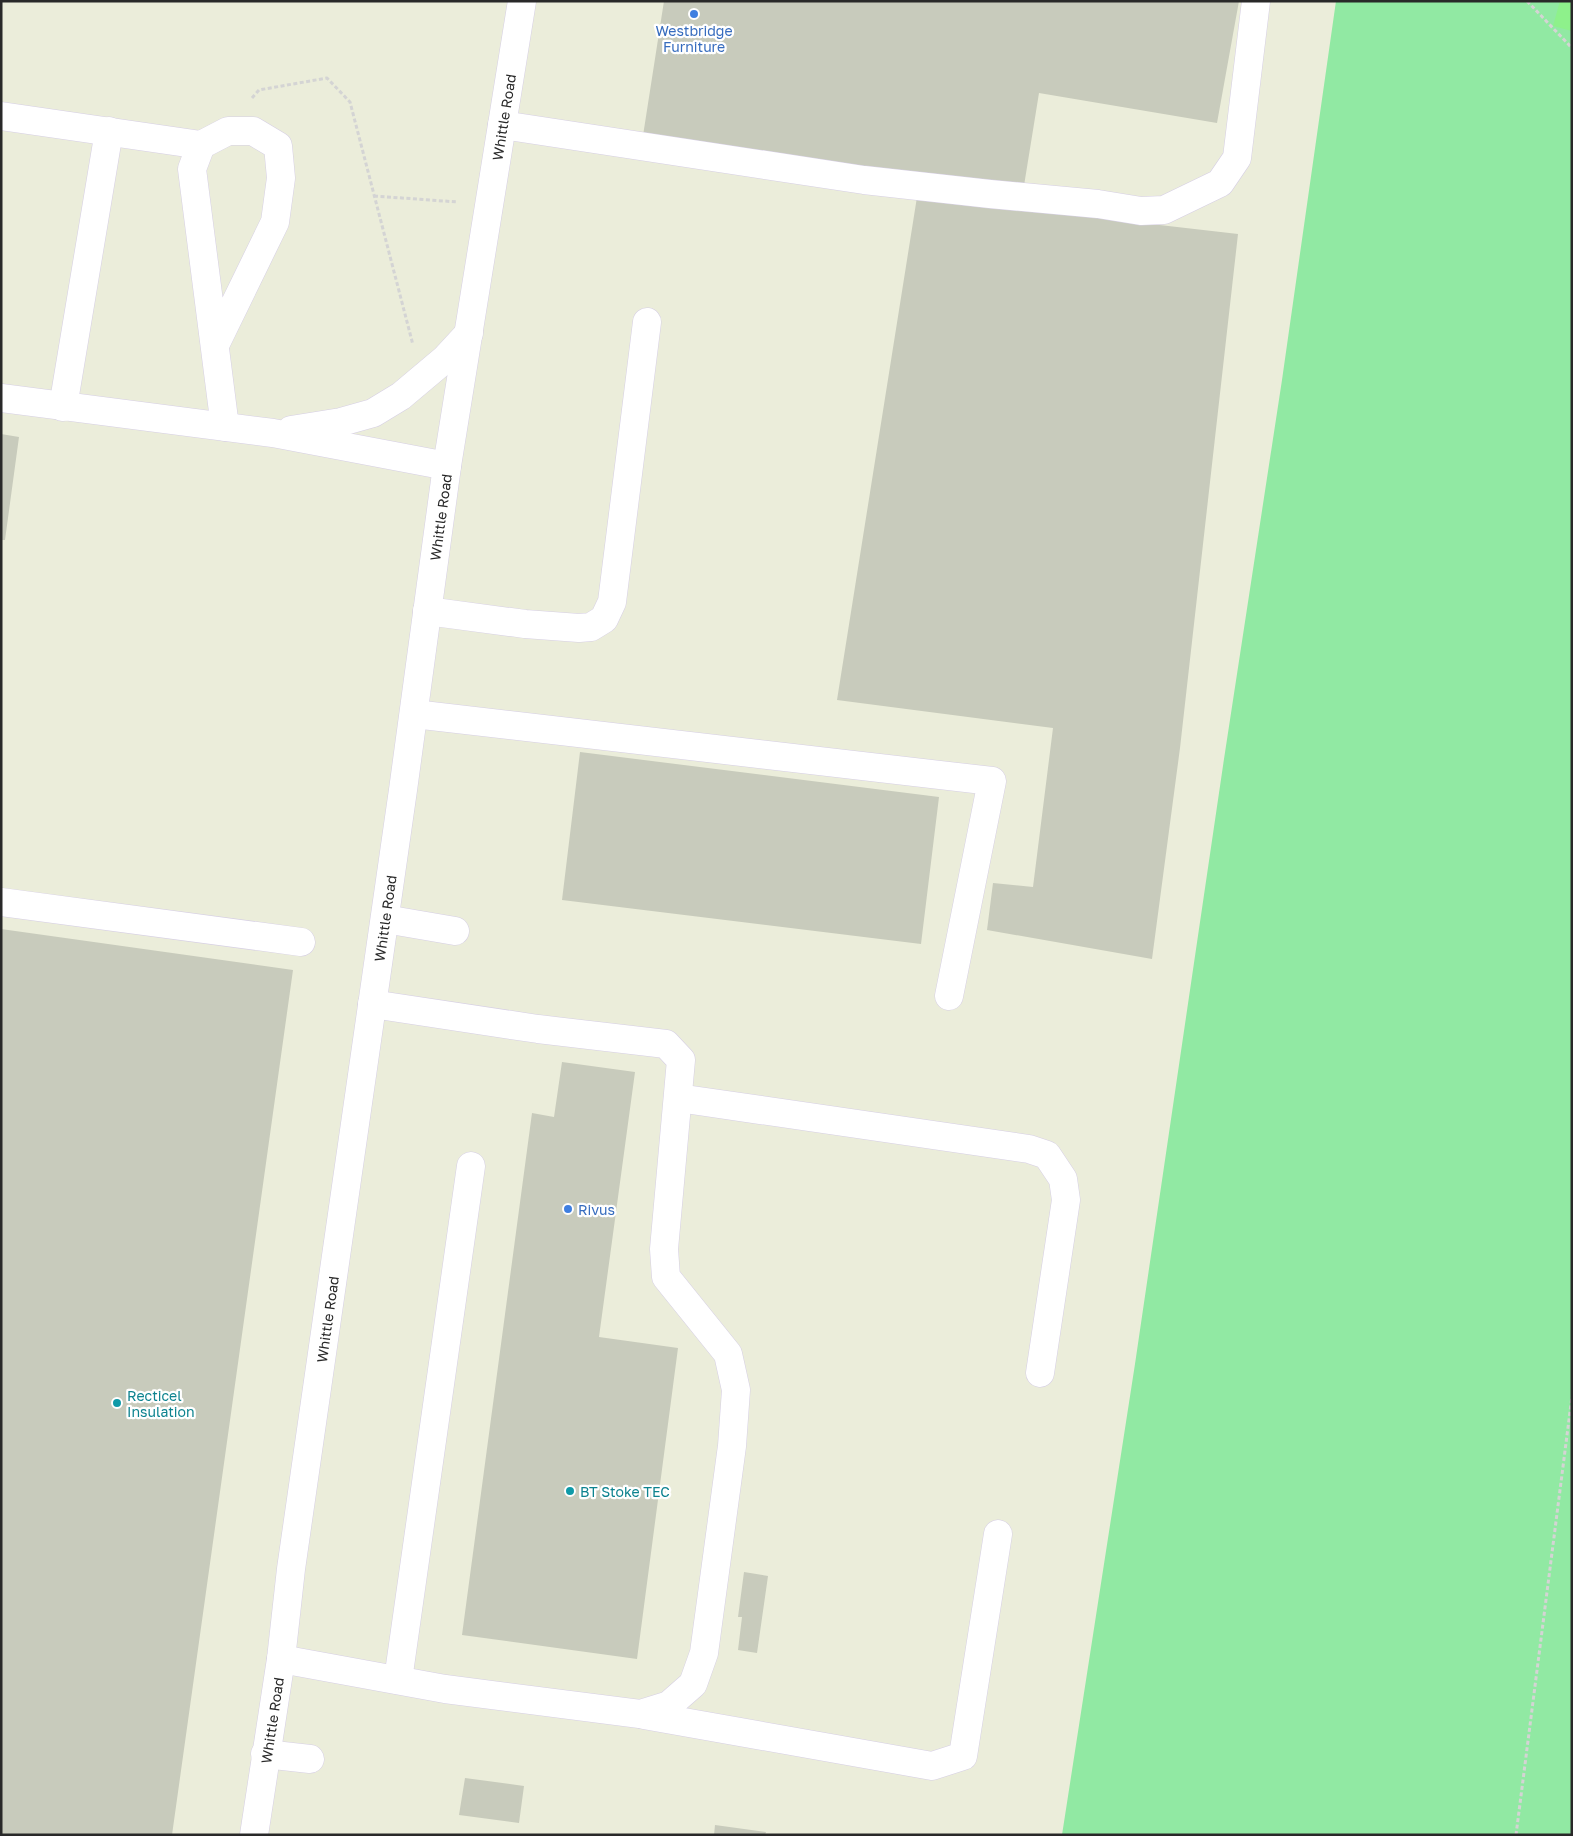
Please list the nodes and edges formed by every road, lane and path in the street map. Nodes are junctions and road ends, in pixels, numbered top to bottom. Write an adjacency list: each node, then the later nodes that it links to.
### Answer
1 (522, 1): 6 (street, Whittle Road)
2 (1256, 1): 6 (street)
3 (1527, 1): 4 (path)
4 (1572, 48)
5 (1, 116): 7 (street)
6 (502, 125): 11 (street, Whittle Road)
7 (109, 131): 9 (street); 17 (street)
8 (228, 131): 9 (street); 10 (path); 14 (street)
9 (202, 145): 14 (street)
10 (374, 196): 11 (path); 15 (path)
11 (489, 205): 13 (street, Whittle Road)
12 (647, 322): 21 (street)
13 (468, 333): 15 (street); 20 (street, Whittle Road)
14 (215, 345): 18 (street)
15 (422, 379): 19 (street)
16 (1, 398): 17 (street)
17 (63, 407): 18 (street)
18 (225, 427): 19 (street)
19 (273, 433): 20 (street)
20 (447, 466): 21 (street, Whittle Road)
21 (427, 611): 22 (street, Whittle Road)
22 (414, 714): 24 (street, Whittle Road); 27 (street)
23 (1, 902): 26 (street)
24 (385, 918): 25 (street); 28 (street, Whittle Road)
25 (455, 931)
26 (302, 942)
27 (949, 996)
28 (372, 1004): 29 (street); 34 (street, Whittle Road)
29 (678, 1098): 31 (street); 36 (street)
30 (471, 1166): 35 (street)
31 (1040, 1373)
32 (1572, 1396): 40 (path)
33 (998, 1534): 36 (street)
34 (281, 1659): 35 (street); 37 (street, Whittle Road)
35 (398, 1680): 36 (street)
36 (640, 1714)
37 (266, 1754): 38 (street); 39 (street, Whittle Road)
38 (310, 1758)
39 (254, 1835)
40 (1516, 1835)

